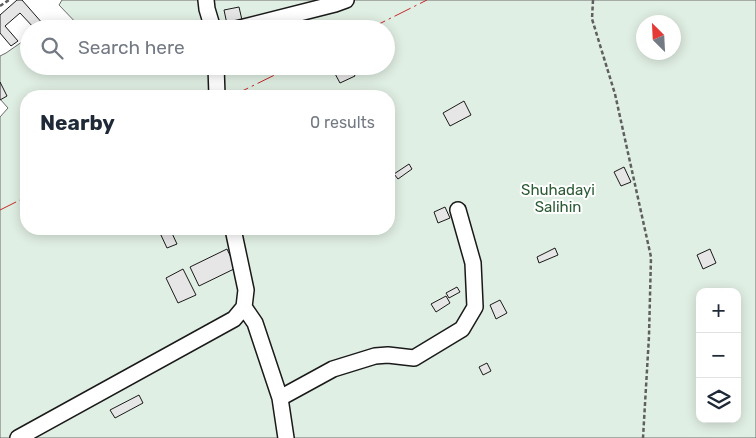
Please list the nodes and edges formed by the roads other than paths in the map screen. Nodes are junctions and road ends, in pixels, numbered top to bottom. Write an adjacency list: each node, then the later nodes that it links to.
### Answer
1 (206, 0): 3 (street)
2 (346, 0): 4 (street)
3 (210, 20)
4 (272, 20)
5 (216, 75): 6 (street)
6 (217, 90)
7 (458, 210): 10 (street)
8 (234, 235): 9 (street)
9 (244, 307): 10 (street); 11 (street)
10 (280, 398): 12 (street)
11 (18, 438)
12 (286, 438)

